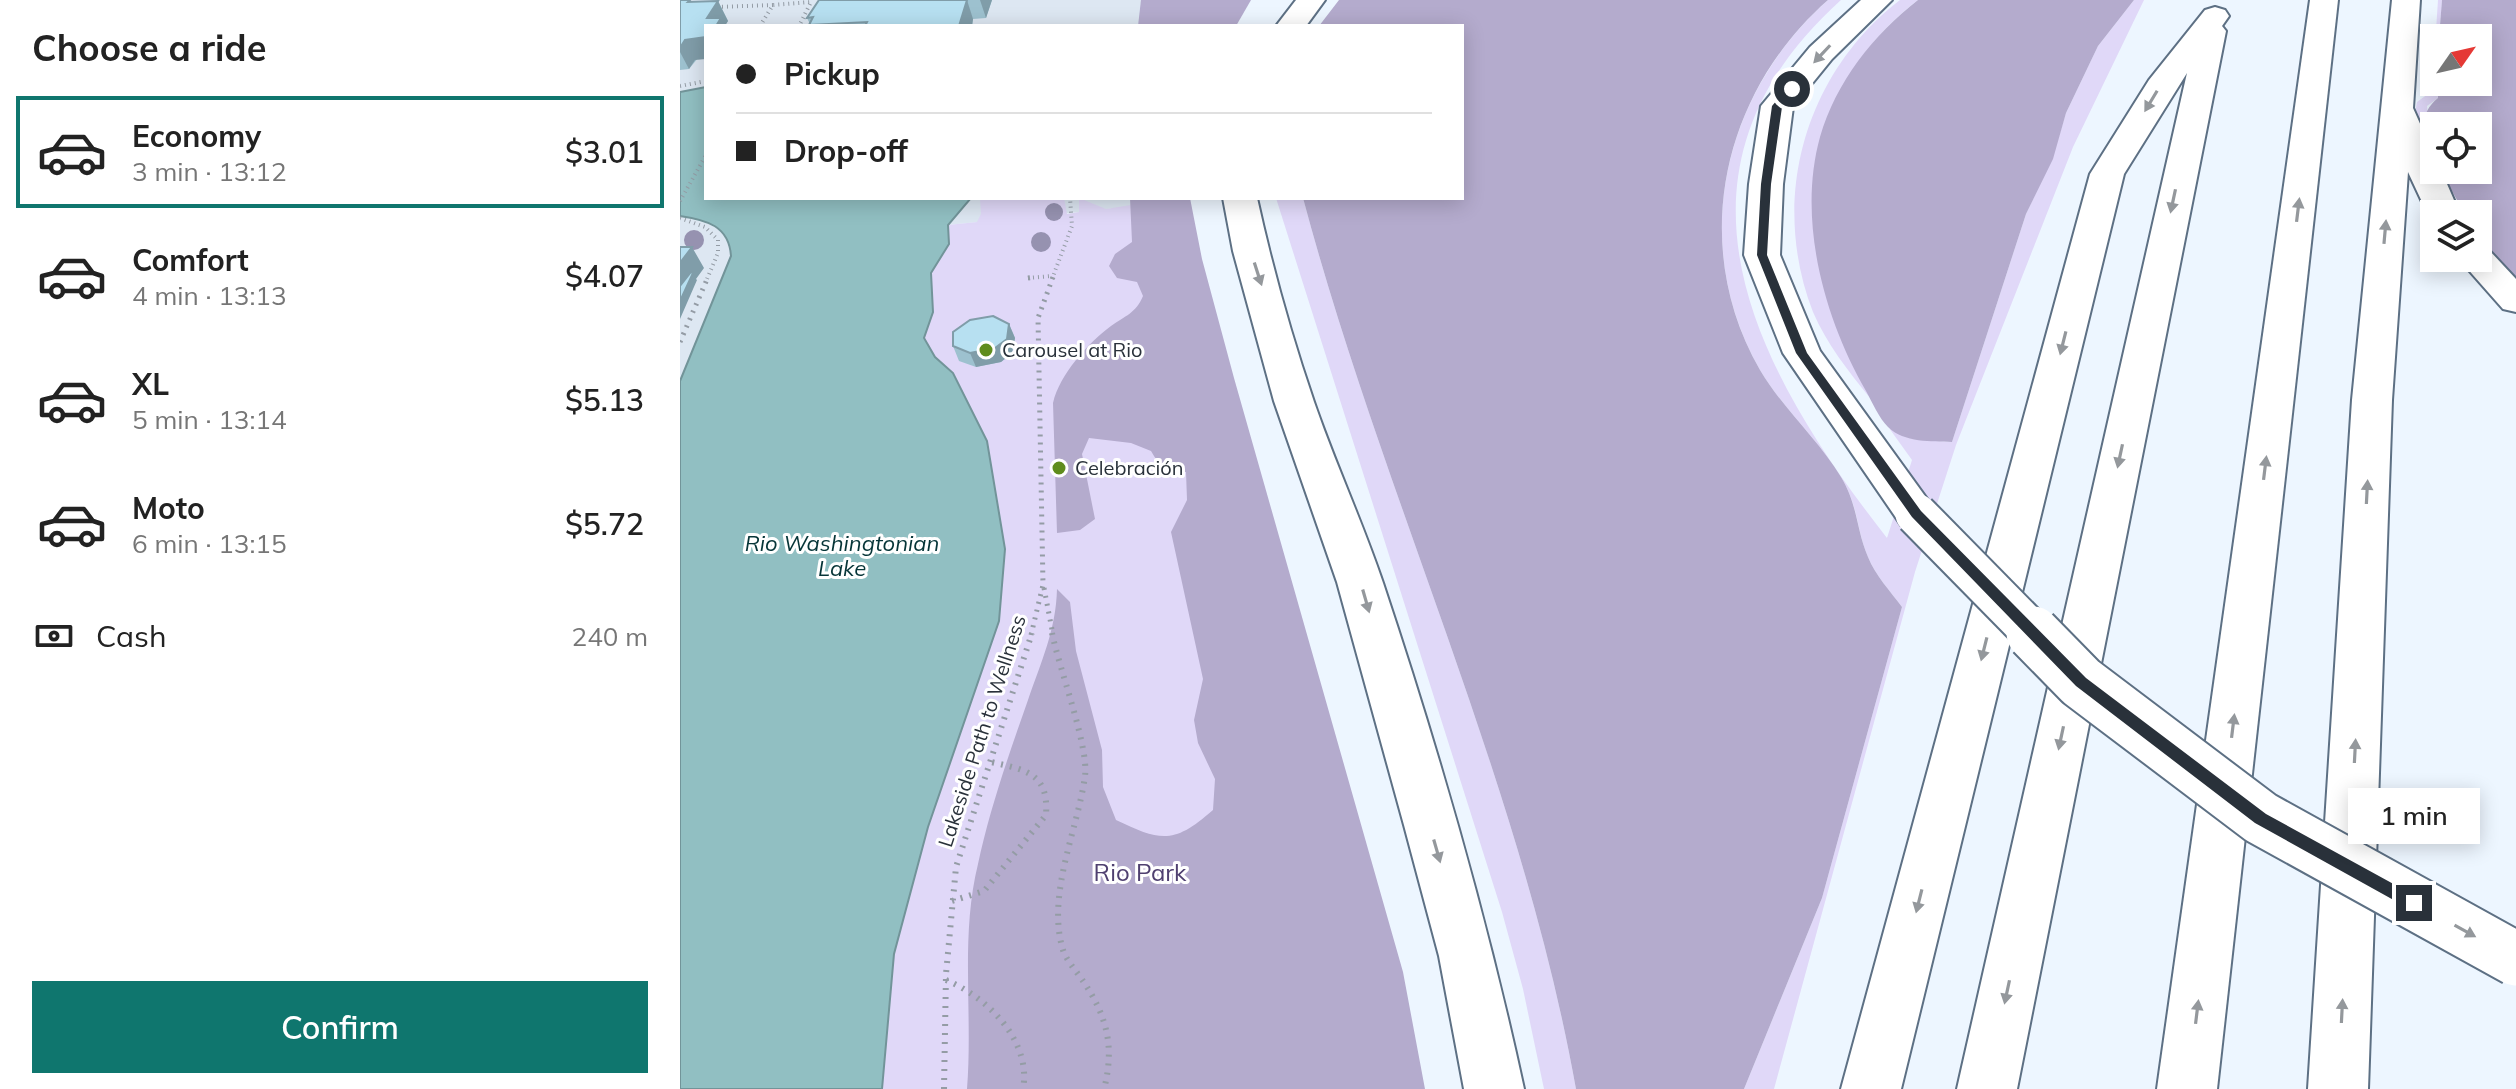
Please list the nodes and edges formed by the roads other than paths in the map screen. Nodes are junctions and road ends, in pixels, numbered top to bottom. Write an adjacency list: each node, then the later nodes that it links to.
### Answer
1 (1283, 0): 7 (highway)
2 (1311, 0): 8 (highway)
3 (1878, 0): 14 (highway, one-way to 14, bridge)
4 (2324, 0): 18 (highway, one-way to 4)
5 (2406, 0): 9 (highway)
6 (2217, 8): 16 (highway, one-way to 16); 17 (highway, one-way to 17)
7 (1269, 24)
8 (1293, 24)
9 (2395, 105): 11 (highway); 19 (highway, one-way to 9)
10 (1240, 200): 15 (highway, one-way to 15)
11 (2437, 200)
12 (2489, 272): 13 (highway)
13 (2516, 301)
14 (2516, 959)
15 (1494, 1089)
16 (1871, 1089)
17 (1987, 1089)
18 (2187, 1089)
19 (2338, 1089)

